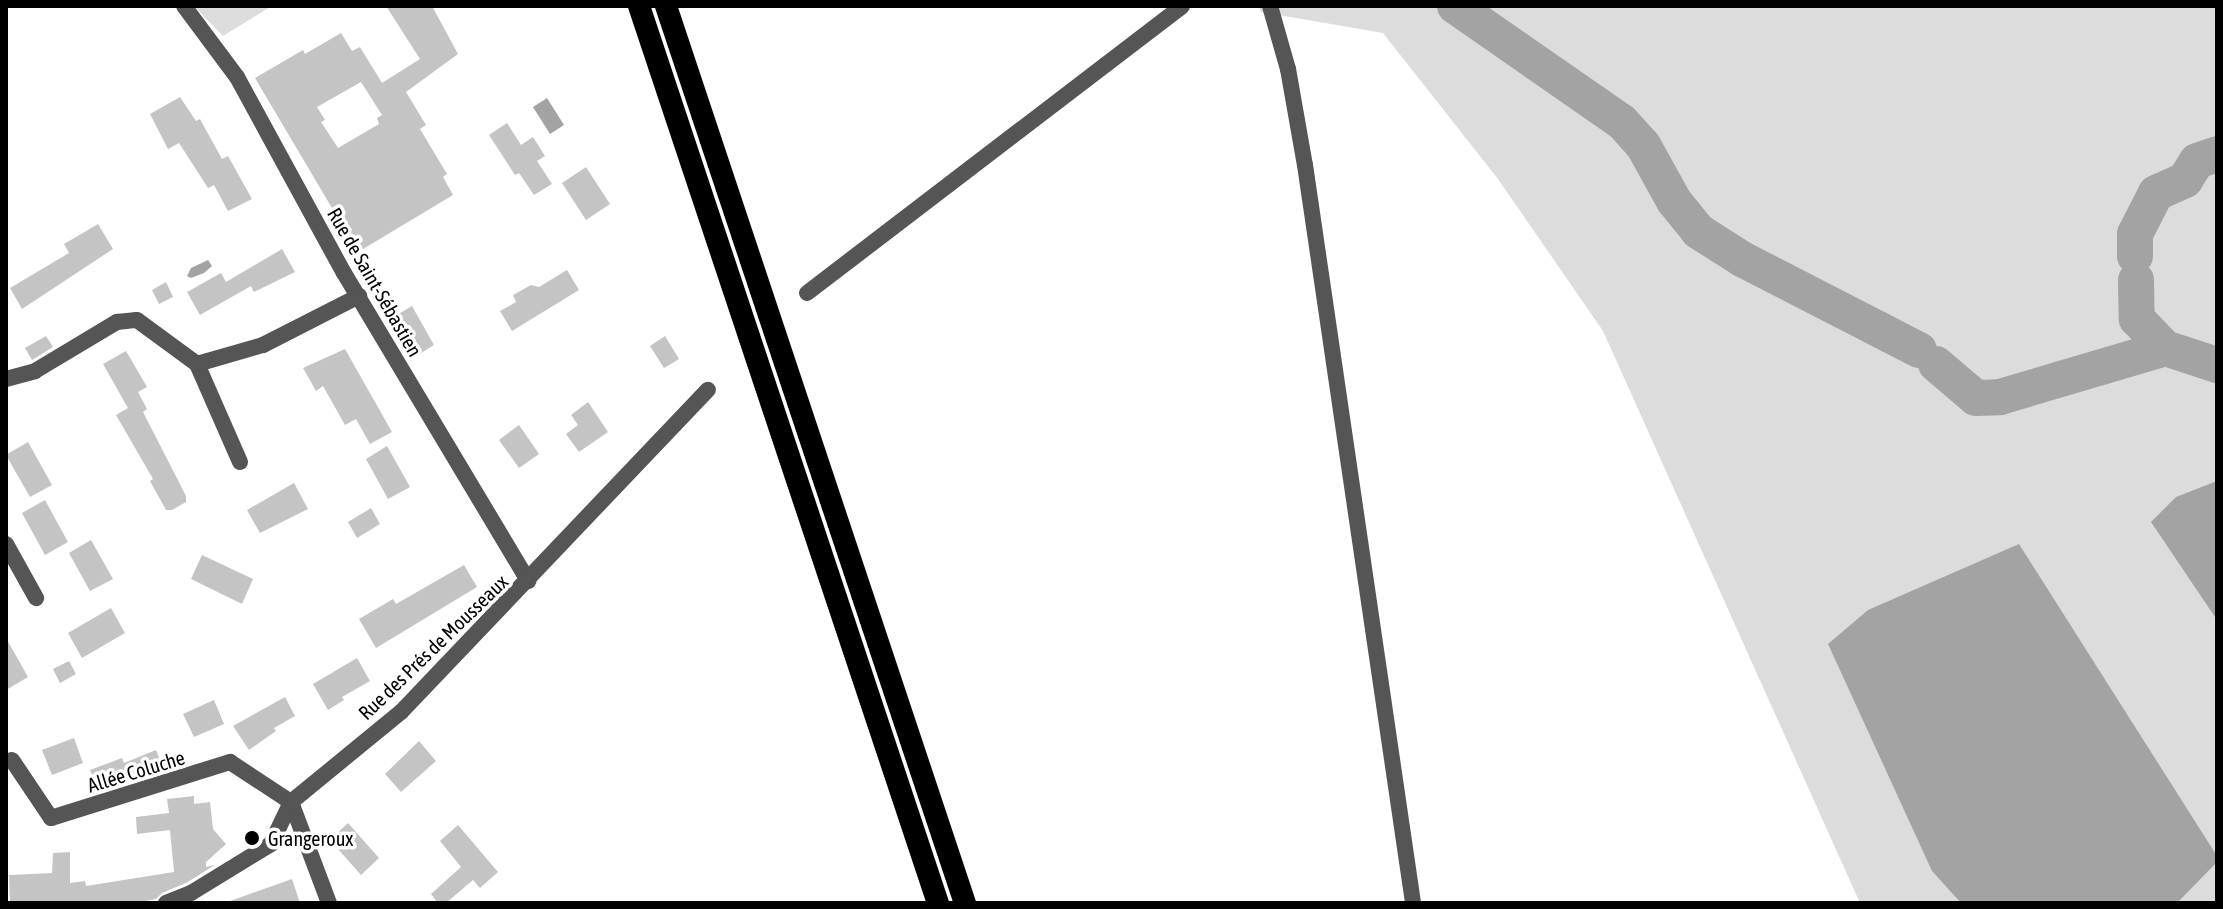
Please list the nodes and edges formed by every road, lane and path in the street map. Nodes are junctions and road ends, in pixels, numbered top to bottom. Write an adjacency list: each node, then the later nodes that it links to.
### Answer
1 (184, 6): 7 (street, Rue de Saint-Sébastien)
2 (639, 6): 19 (highway)
3 (666, 6): 20 (highway)
4 (1182, 6): 6 (street)
5 (1270, 6): 21 (street)
6 (807, 293)
7 (359, 296): 8 (street); 13 (street, Rue de Saint-Sébastien)
8 (197, 364): 9 (street); 11 (street)
9 (6, 379)
10 (708, 390): 13 (street, Rue des Prés de Mousseaux)
11 (240, 462)
12 (6, 544): 14 (street)
13 (528, 581): 16 (street, Rue des Prés de Mousseaux)
14 (36, 598)
15 (12, 760): 16 (street, Allée Coluche)
16 (291, 802): 17 (street, Rue des Prés de Mousseaux); 18 (street)
17 (166, 903)
18 (329, 903)
19 (938, 903)
20 (965, 903)
21 (1413, 903)

